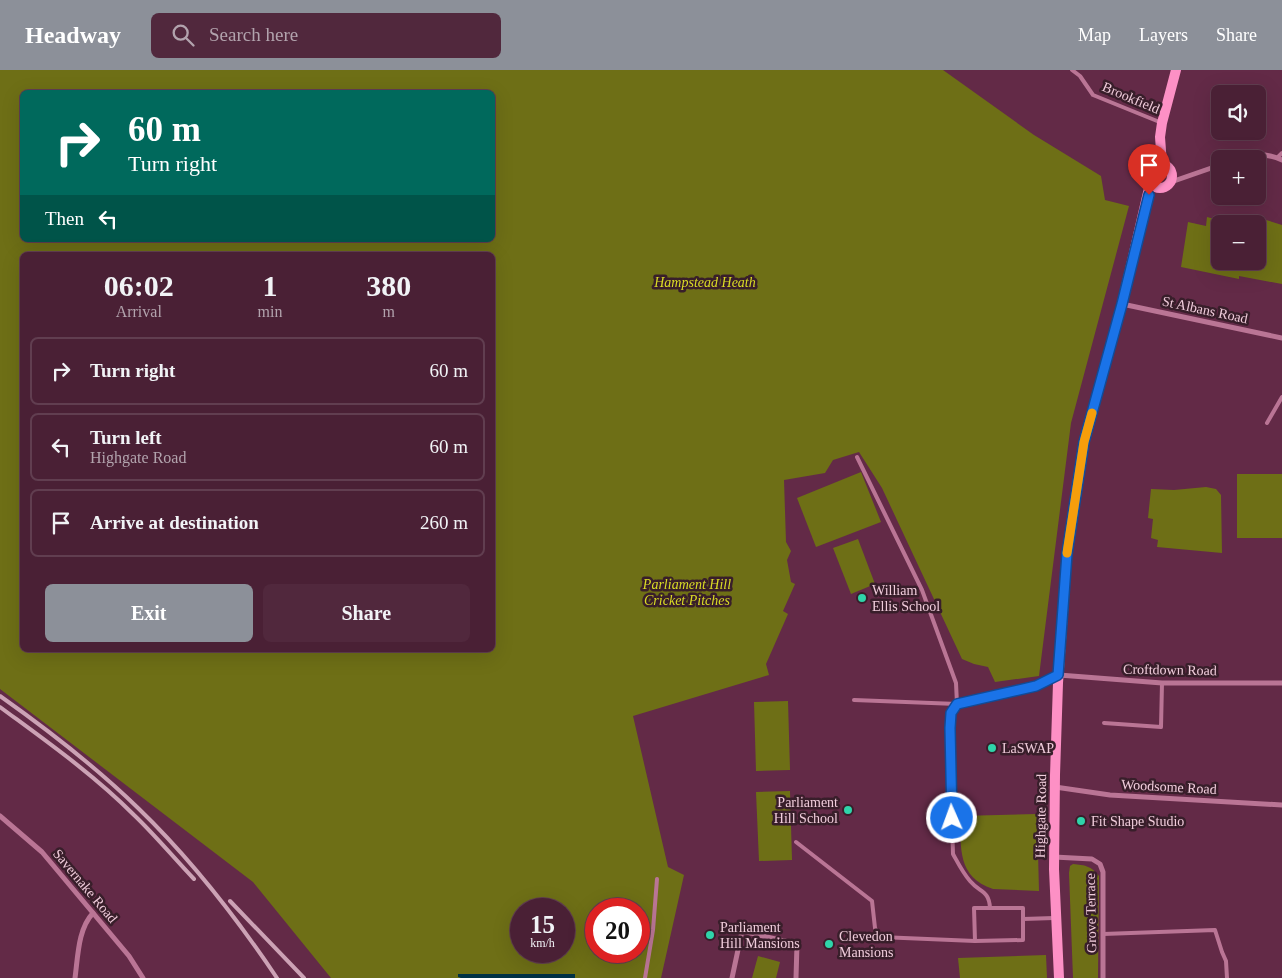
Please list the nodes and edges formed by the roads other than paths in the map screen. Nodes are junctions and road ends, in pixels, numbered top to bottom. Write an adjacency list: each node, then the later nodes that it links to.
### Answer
1 (1072, 70): 3 (lane, Brookfield)
2 (1176, 70): 3 (street)
3 (1162, 123): 7 (street)
4 (1282, 153): 6 (lane)
5 (1266, 156): 6 (street)
6 (1280, 159)
7 (1162, 164): 9 (street); 10 (street)
8 (1211, 169): 9 (street)
9 (1171, 182): 10 (street)
10 (1150, 184): 11 (street, Highgate Road)
11 (1122, 304): 12 (street, St Albans Road); 16 (street, Highgate Road)
12 (1282, 338)
13 (1282, 397): 14 (lane)
14 (1267, 423)
15 (857, 457): 20 (lane)
16 (1058, 675): 17 (street, Croftdown Road); 20 (lane); 22 (street, Highgate Road)
17 (1162, 683): 18 (street, Croftdown Road); 21 (lane)
18 (1282, 683)
19 (854, 700): 20 (lane)
20 (957, 704): 28 (lane)
21 (1104, 723)
22 (1055, 787): 23 (street, Woodsome Road); 26 (street, Highgate Road)
23 (1282, 805)
24 (0, 816): 29 (street, Savernake Road)
25 (796, 842): 33 (lane)
26 (1054, 856): 30 (street, Highgate Road); 32 (street, Grove Terrace)
27 (657, 879): 36 (lane)
28 (990, 908): 31 (lane); 33 (lane)
29 (93, 912): 34 (street); 35 (street, Savernake Road)
30 (1056, 918): 31 (lane); 39 (street, Highgate Road)
31 (1023, 920): 33 (lane)
32 (1103, 934): 40 (street, Grove Terrace); 41 (lane)
33 (975, 941)
34 (75, 978)
35 (143, 978)
36 (645, 978)
37 (732, 978): 38 (street)
38 (796, 978)
39 (1059, 978)
40 (1103, 978)
41 (1227, 978)

